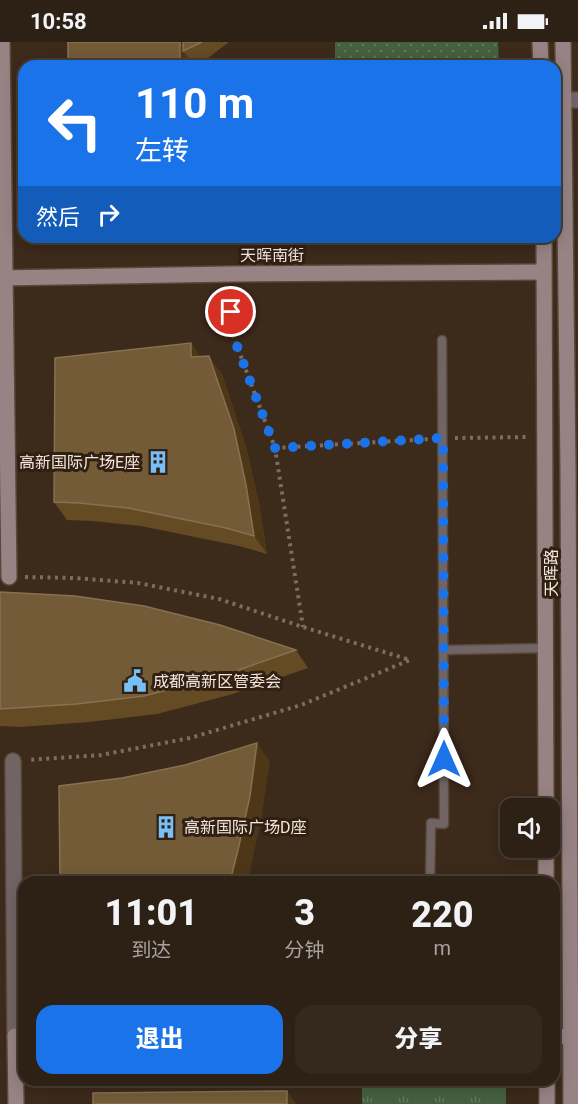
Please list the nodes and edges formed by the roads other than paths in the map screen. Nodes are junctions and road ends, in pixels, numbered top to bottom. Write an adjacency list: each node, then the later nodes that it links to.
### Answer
1 (2, 42): 8 (street)
2 (540, 42): 4 (street)
3 (563, 42): 5 (street, 天晖路)
4 (541, 60)
5 (565, 100): 11 (street, 天晖路)
6 (544, 243): 7 (street, 天晖路)
7 (544, 272): 8 (street, 天晖南街); 10 (street, 天晖路)
8 (2, 278): 12 (street)
9 (442, 340): 14 (lane)
10 (545, 469): 11 (street); 13 (street, 天晖路)
11 (573, 469): 21 (street, 天晖路)
12 (9, 577)
13 (546, 648): 14 (lane); 16 (street, 天晖路)
14 (444, 650): 18 (lane)
15 (13, 761): 20 (street)
16 (546, 798)
17 (546, 858): 19 (street)
18 (430, 876)
19 (546, 876)
20 (13, 1036): 24 (street)
21 (570, 1036): 22 (street); 26 (street, 天晖路)
22 (560, 1037)
23 (547, 1086): 25 (street)
24 (15, 1104)
25 (547, 1104)
26 (571, 1104)

